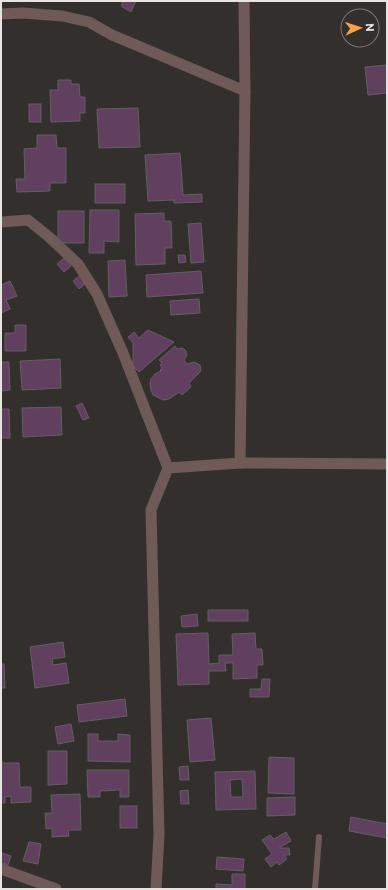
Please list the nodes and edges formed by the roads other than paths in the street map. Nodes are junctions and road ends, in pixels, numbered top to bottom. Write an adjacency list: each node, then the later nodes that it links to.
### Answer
1 (244, 1): 3 (street)
2 (1, 14): 3 (street)
3 (246, 91): 5 (street)
4 (1, 222): 7 (street)
5 (240, 463): 6 (street); 7 (street)
6 (387, 464)
7 (168, 468): 11 (street)
8 (319, 837): 12 (lane)
9 (1, 869): 10 (street)
10 (56, 889)
11 (156, 889)
12 (315, 889)

